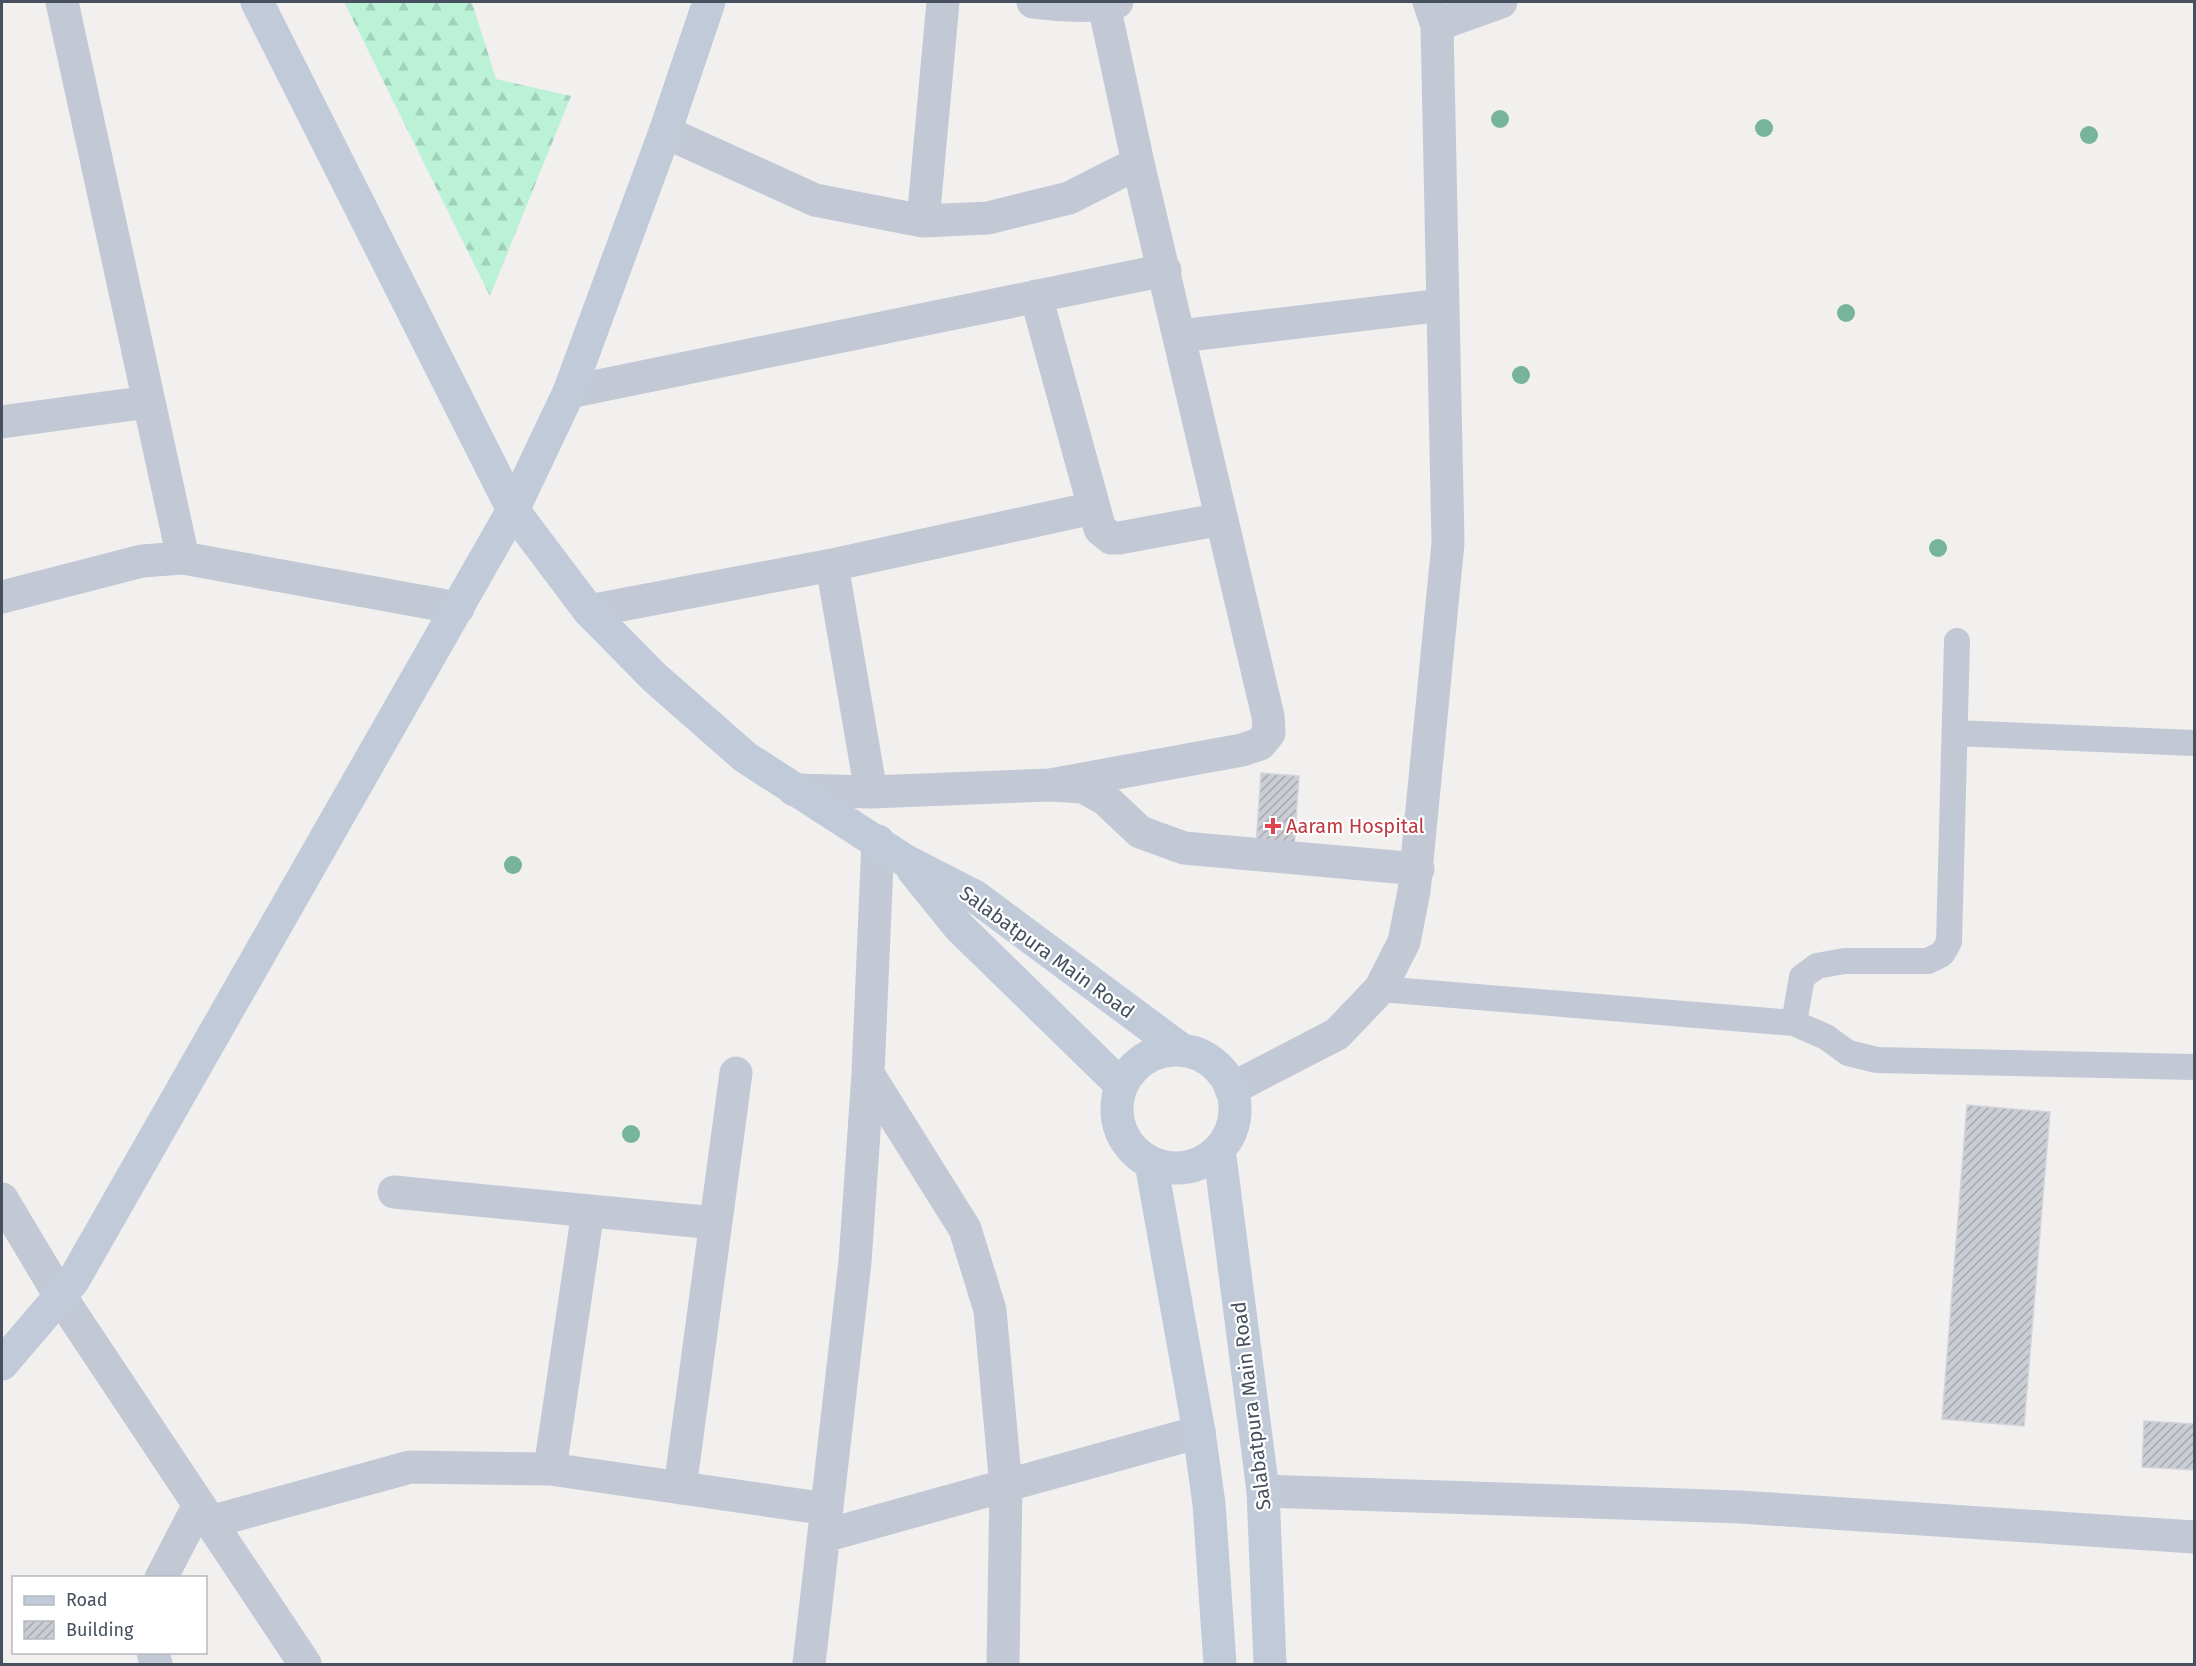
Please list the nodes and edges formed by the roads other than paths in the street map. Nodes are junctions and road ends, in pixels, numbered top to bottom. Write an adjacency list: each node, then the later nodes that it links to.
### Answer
1 (62, 2): 17 (street)
2 (257, 2): 20 (street, Salabatpura Main Road)
3 (943, 2): 11 (street)
4 (1033, 2): 7 (street)
5 (1501, 2): 8 (street)
6 (707, 3): 9 (street)
7 (1111, 3): 10 (street)
8 (1429, 9): 14 (street)
9 (665, 132): 11 (street); 16 (street)
10 (1138, 163): 11 (street); 12 (street)
11 (923, 221)
12 (1165, 270): 13 (street); 15 (street)
13 (1036, 296): 16 (street); 19 (street)
14 (1443, 305): 15 (street); 35 (street)
15 (1180, 336): 21 (street)
16 (569, 392): 20 (street)
17 (148, 402): 18 (street); 22 (street)
18 (2, 422)
19 (1093, 508): 21 (street); 23 (street)
20 (513, 510): 25 (street); 26 (street, Salabatpura Main Road)
21 (1222, 519): 30 (street)
22 (183, 558): 24 (street); 25 (street)
23 (832, 565): 26 (street); 32 (street)
24 (2, 597)
25 (458, 608): 50 (street)
26 (589, 611): 31 (street, Salabatpura Main Road)
27 (1957, 641): 28 (lane)
28 (1955, 733): 29 (lane); 37 (lane)
29 (2194, 743)
30 (1050, 785): 32 (street); 35 (street)
31 (794, 790): 32 (street); 33 (street, Salabatpura Main Road)
32 (871, 792)
33 (878, 842): 34 (street, Salabatpura Main Road); 41 (street)
34 (906, 861): 38 (street, Salabatpura Main Road); 42 (street, Salabatpura Main Road)
35 (1418, 870): 36 (street)
36 (1380, 989): 37 (lane); 43 (street)
37 (1794, 1023): 39 (lane)
38 (1182, 1050): 42 (street); 43 (street)
39 (2194, 1067)
40 (736, 1073): 49 (street)
41 (868, 1074): 54 (street); 58 (street)
42 (1121, 1085): 45 (street)
43 (1231, 1089): 44 (street)
44 (1219, 1149): 45 (street); 56 (street, Salabatpura Main Road)
45 (1151, 1163): 52 (street)
46 (394, 1192): 48 (street)
47 (2, 1199): 50 (street)
48 (588, 1211): 49 (street); 53 (street)
49 (716, 1223): 55 (street)
50 (60, 1296): 51 (street); 57 (street)
51 (2, 1364)
52 (1199, 1432): 54 (street); 64 (street)
53 (550, 1469): 55 (street); 57 (street)
54 (1006, 1487): 58 (street); 63 (street)
55 (680, 1488): 58 (street)
56 (1263, 1491): 59 (street); 65 (street, Salabatpura Main Road)
57 (205, 1513): 60 (street); 61 (street)
58 (825, 1522): 62 (street)
59 (2194, 1537)
60 (162, 1576)
61 (305, 1665)
62 (809, 1665)
63 (1003, 1665)
64 (1221, 1665)
65 (1270, 1665)

